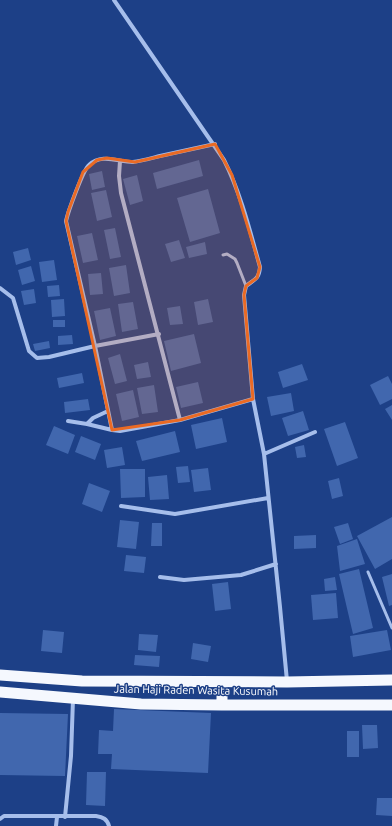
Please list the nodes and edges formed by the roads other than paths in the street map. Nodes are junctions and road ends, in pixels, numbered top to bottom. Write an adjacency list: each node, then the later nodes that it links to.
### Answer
1 (114, 0): 2 (street)
2 (215, 144): 3 (street); 5 (street)
3 (120, 161): 7 (street); 8 (street)
4 (223, 255): 5 (lane)
5 (246, 286): 9 (street)
6 (0, 288): 8 (street)
7 (159, 334): 8 (street); 11 (street)
8 (95, 346): 10 (street)
9 (253, 399): 11 (street); 16 (street)
10 (108, 411): 13 (street); 14 (street)
11 (180, 420): 14 (street)
12 (68, 421): 13 (street)
13 (87, 424): 14 (street)
14 (112, 430)
15 (315, 432): 16 (street)
16 (264, 454): 17 (street)
17 (268, 498): 18 (street); 19 (street)
18 (121, 506)
19 (276, 564): 21 (street); 26 (street)
20 (368, 572): 22 (lane)
21 (160, 577)
22 (392, 628)
23 (0, 675): 25 (highway, Jalan Haji Raden Wasita Kusumah)
24 (392, 680): 26 (highway, Jalan Haji Raden Wasita Kusumah)
25 (222, 682): 26 (highway, Jalan Haji Raden Wasita Kusumah); 29 (highway)
26 (286, 682)
27 (0, 692): 28 (highway, Jalan Haji Raden Wasita Kusumah)
28 (74, 698): 29 (highway, Jalan Haji Raden Wasita Kusumah); 32 (street)
29 (222, 705): 30 (highway, Jalan Haji Raden Wasita Kusumah)
30 (392, 705)
31 (56, 817): 32 (street); 33 (street); 34 (street)
32 (65, 817): 35 (street)
33 (0, 819)
34 (56, 826)
35 (109, 826)

